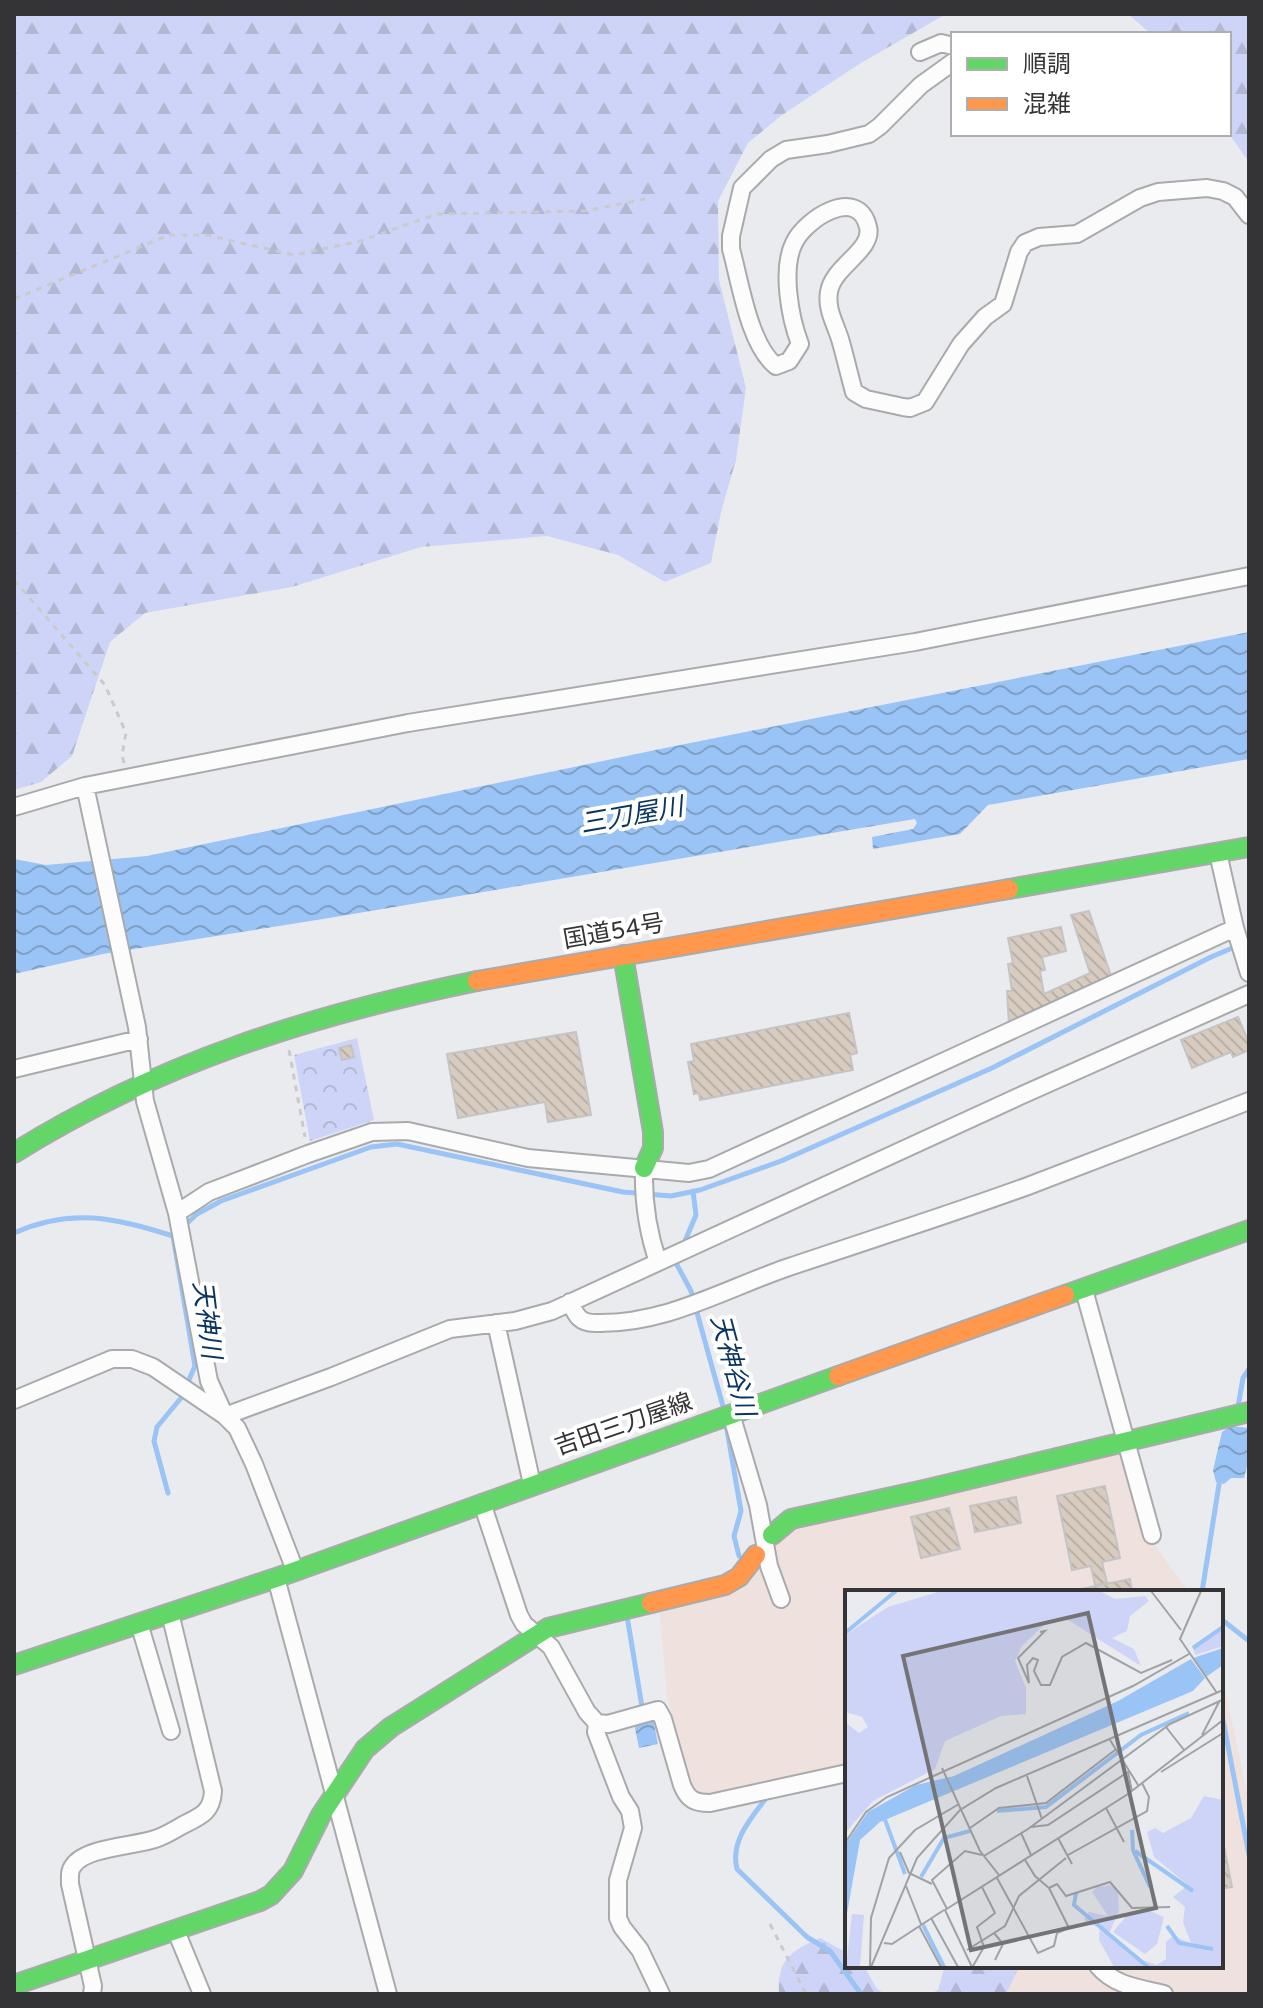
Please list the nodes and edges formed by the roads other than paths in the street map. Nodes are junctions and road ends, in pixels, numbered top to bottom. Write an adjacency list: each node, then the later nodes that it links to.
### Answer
1 (951, 46): 2 (street)
2 (920, 52)
3 (951, 63): 4 (street)
4 (1249, 215)
5 (1249, 576): 6 (street)
6 (86, 790): 7 (street); 14 (street)
7 (14, 807)
8 (1249, 847): 9 (main road, 国道54号)
9 (1218, 853): 10 (street); 11 (main road, 国道54号)
10 (1236, 931): 12 (street); 19 (street)
11 (623, 955): 16 (main road, 国道54号); 19 (main road)
12 (1249, 973)
13 (1249, 994): 22 (street)
14 (138, 1033): 15 (street); 16 (street)
15 (14, 1069)
16 (142, 1082): 18 (main road, 国道54号); 20 (street)
17 (1249, 1101): 24 (street)
18 (14, 1153)
19 (644, 1168): 20 (street); 22 (street)
20 (177, 1213): 29 (street)
21 (1249, 1230): 23 (main road, 吉田三刀屋線)
22 (658, 1262): 24 (street)
23 (1084, 1290): 28 (main road, 吉田三刀屋線); 30 (street)
24 (570, 1302): 25 (street)
25 (496, 1323): 29 (street); 31 (street)
26 (14, 1400): 29 (street)
27 (1249, 1412): 30 (main road)
28 (731, 1414): 31 (main road, 吉田三刀屋線); 38 (street)
29 (225, 1416): 36 (street)
30 (1127, 1440): 33 (main road); 34 (street)
31 (532, 1484): 32 (main road, 吉田三刀屋線)
32 (482, 1503): 36 (main road, 吉田三刀屋線); 41 (street)
33 (772, 1535)
34 (1152, 1535)
35 (756, 1555): 41 (main road)
36 (295, 1570): 37 (main road, 吉田三刀屋線)
37 (276, 1578): 39 (main road, 吉田三刀屋線); 46 (street)
38 (781, 1599)
39 (170, 1613): 40 (main road, 吉田三刀屋線); 48 (street)
40 (139, 1623): 42 (main road, 吉田三刀屋線); 44 (street)
41 (537, 1634): 43 (street); 46 (main road)
42 (14, 1665)
43 (597, 1723): 45 (street); 54 (street)
44 (171, 1731)
45 (845, 1773)
46 (334, 1796): 47 (main road); 53 (street)
47 (176, 1931): 48 (main road); 52 (street)
48 (86, 1960): 50 (main road); 51 (street)
49 (1100, 1968): 55 (street)
50 (14, 1985)
51 (92, 1994)
52 (202, 1994)
53 (388, 1994)
54 (661, 1994)
55 (1164, 1994)

